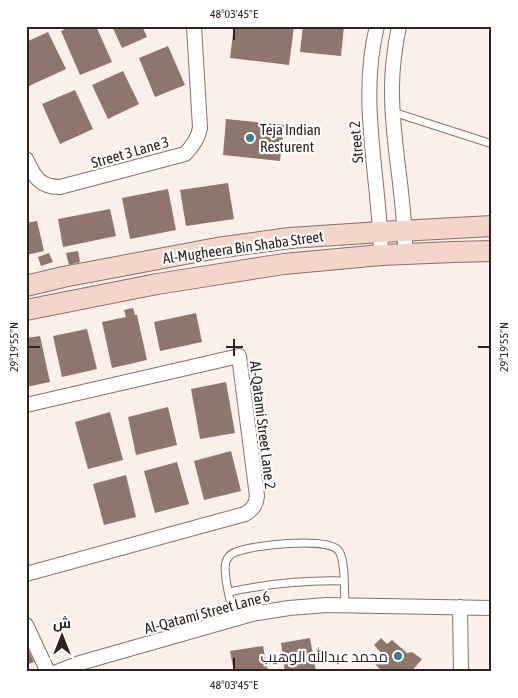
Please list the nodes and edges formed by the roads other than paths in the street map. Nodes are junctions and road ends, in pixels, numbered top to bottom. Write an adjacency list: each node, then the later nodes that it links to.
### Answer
1 (194, 26): 6 (street, Street 3 Lane 3)
2 (377, 26): 9 (street, Street 2)
3 (399, 26): 4 (street)
4 (393, 112): 5 (lane); 8 (street)
5 (492, 144)
6 (26, 159)
7 (492, 226): 8 (main road, Al-Mugheera Bin Shaba Street)
8 (405, 231): 9 (main road, Al-Mugheera Bin Shaba Street); 11 (street)
9 (381, 232): 12 (street, Street 2); 13 (main road, Al-Mugheera Bin Shaba Street)
10 (492, 252): 11 (main road, Al-Mugheera Bin Shaba Street)
11 (404, 254): 12 (main road, Al-Mugheera Bin Shaba Street)
12 (381, 255): 14 (main road, Al-Mugheera Bin Shaba Street)
13 (26, 286)
14 (26, 310)
15 (26, 405): 16 (street, Al-Qatami Street Lane 2)
16 (26, 574)
17 (344, 582): 18 (lane); 18 (lane); 19 (lane)
18 (229, 592): 22 (lane)
19 (345, 606): 20 (street, Al-Qatami Street Lane 6); 22 (street, Al-Qatami Street Lane 6)
20 (460, 607): 21 (street, Al-Qatami Street Lane 6); 26 (street)
21 (492, 608)
22 (234, 619): 25 (street, Al-Qatami Street Lane 6)
23 (26, 625): 24 (street)
24 (48, 672)
25 (57, 672)
26 (461, 672)

